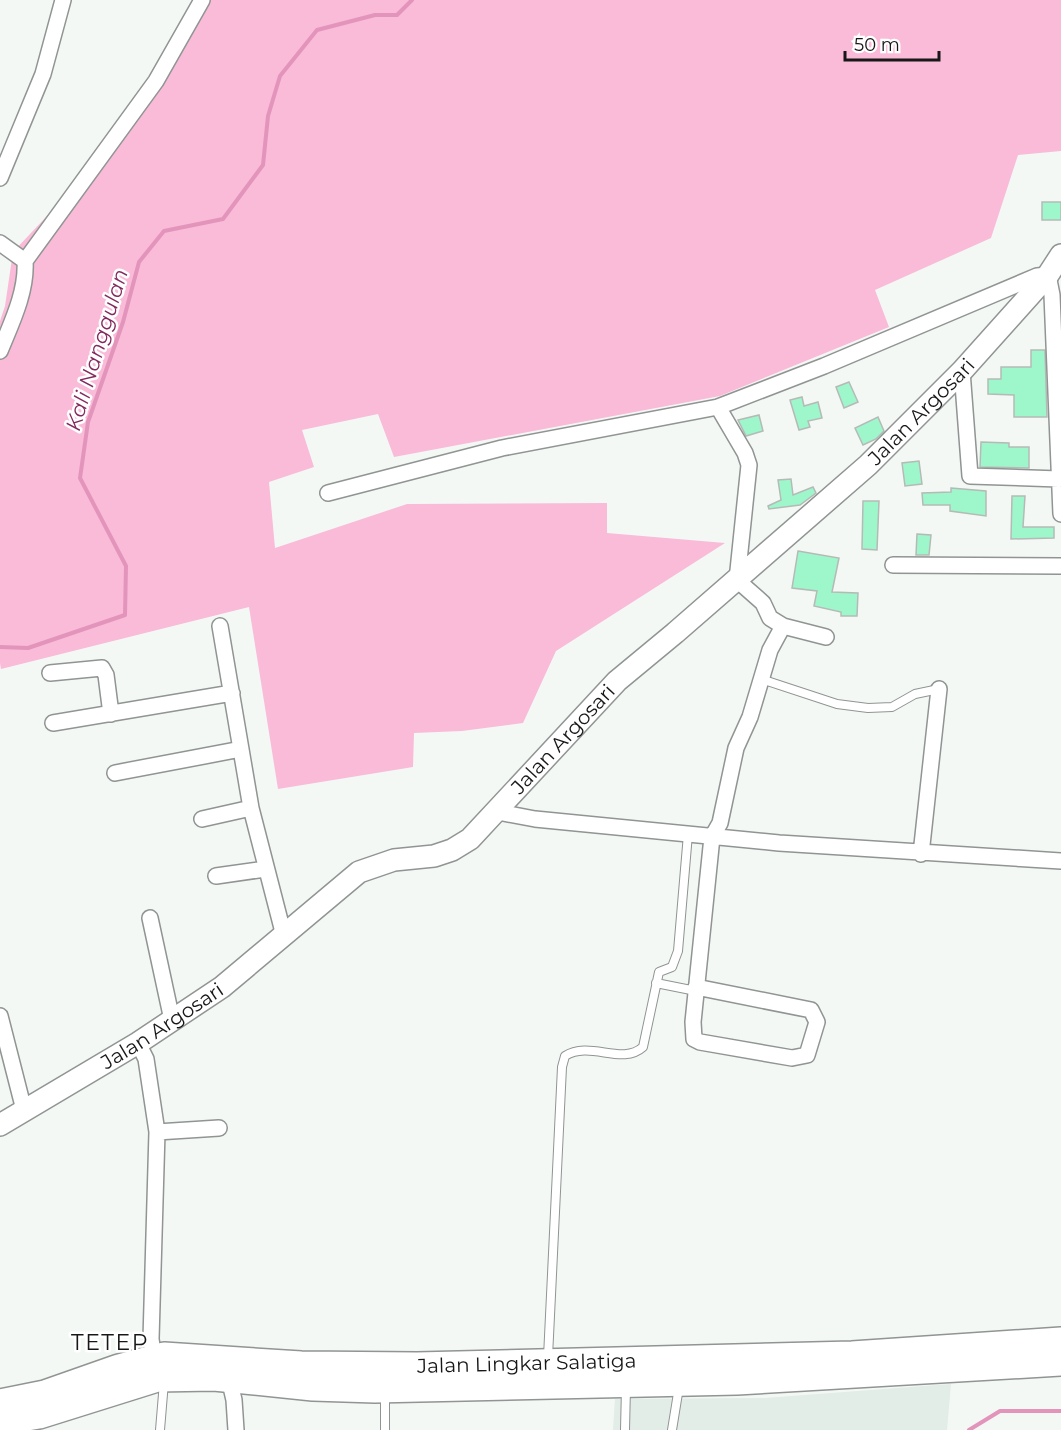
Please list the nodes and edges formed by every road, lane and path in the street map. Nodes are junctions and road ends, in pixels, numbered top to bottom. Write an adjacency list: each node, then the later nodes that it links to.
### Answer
1 (63, 0): 3 (street)
2 (202, 0): 6 (street)
3 (0, 178)
4 (0, 243): 6 (street)
5 (1061, 255): 7 (street, Jalan Argosari)
6 (25, 261): 8 (street)
7 (1048, 275): 9 (street, Jalan Argosari); 10 (street); 11 (street)
8 (0, 351)
9 (962, 371): 11 (street); 16 (street, Jalan Argosari)
10 (718, 407): 12 (street); 16 (street)
11 (1059, 479): 13 (street)
12 (328, 493)
13 (1061, 514)
14 (893, 566): 15 (street)
15 (1061, 566)
16 (737, 579): 18 (street); 29 (street, Jalan Argosari)
17 (220, 626): 23 (street)
18 (783, 626): 19 (street); 21 (street)
19 (826, 637)
20 (50, 673): 24 (street)
21 (761, 679): 22 (lane); 32 (street)
22 (939, 689): 33 (street)
23 (232, 693): 24 (street); 26 (street)
24 (111, 714): 25 (street)
25 (53, 723)
26 (242, 749): 27 (street); 28 (street)
27 (115, 773)
28 (251, 808): 30 (street); 35 (street)
29 (498, 812): 31 (street); 38 (street, Jalan Argosari)
30 (202, 819)
31 (688, 834): 32 (street); 39 (lane)
32 (712, 837): 33 (street); 40 (street)
33 (921, 854): 34 (street)
34 (1061, 861)
35 (265, 869): 36 (street); 38 (street)
36 (216, 876)
37 (150, 918): 42 (street)
38 (284, 936): 42 (street, Jalan Argosari)
39 (656, 983): 40 (lane); 49 (lane)
40 (696, 989): 40 (street)
41 (0, 1016): 44 (street)
42 (172, 1020): 43 (street, Jalan Argosari)
43 (138, 1043): 44 (street, Jalan Argosari); 47 (street)
44 (24, 1110): 45 (street, Jalan Argosari)
45 (0, 1125)
46 (219, 1128): 47 (street)
47 (157, 1132): 53 (street)
48 (1061, 1341): 52 (highway, Jalan Lingkar Salatiga)
49 (547, 1362): 51 (highway, Jalan Lingkar Salatiga); 52 (highway, Jalan Lingkar Salatiga)
50 (1061, 1362): 52 (highway, Jalan Lingkar Salatiga)
51 (227, 1368): 53 (highway, Jalan Lingkar Salatiga); 55 (highway, Jalan Lingkar Salatiga); 60 (street)
52 (680, 1369): 54 (highway, Jalan Lingkar Salatiga); 63 (lane)
53 (158, 1371): 56 (highway, Jalan Lingkar Salatiga); 58 (highway, Jalan Lingkar Salatiga); 59 (lane)
54 (627, 1382): 55 (highway, Jalan Lingkar Salatiga); 62 (lane)
55 (385, 1388): 61 (lane)
56 (0, 1403)
57 (0, 1421): 58 (highway, Jalan Lingkar Salatiga)
58 (40, 1422)
59 (160, 1430)
60 (236, 1430)
61 (385, 1430)
62 (625, 1430)
63 (672, 1430)

